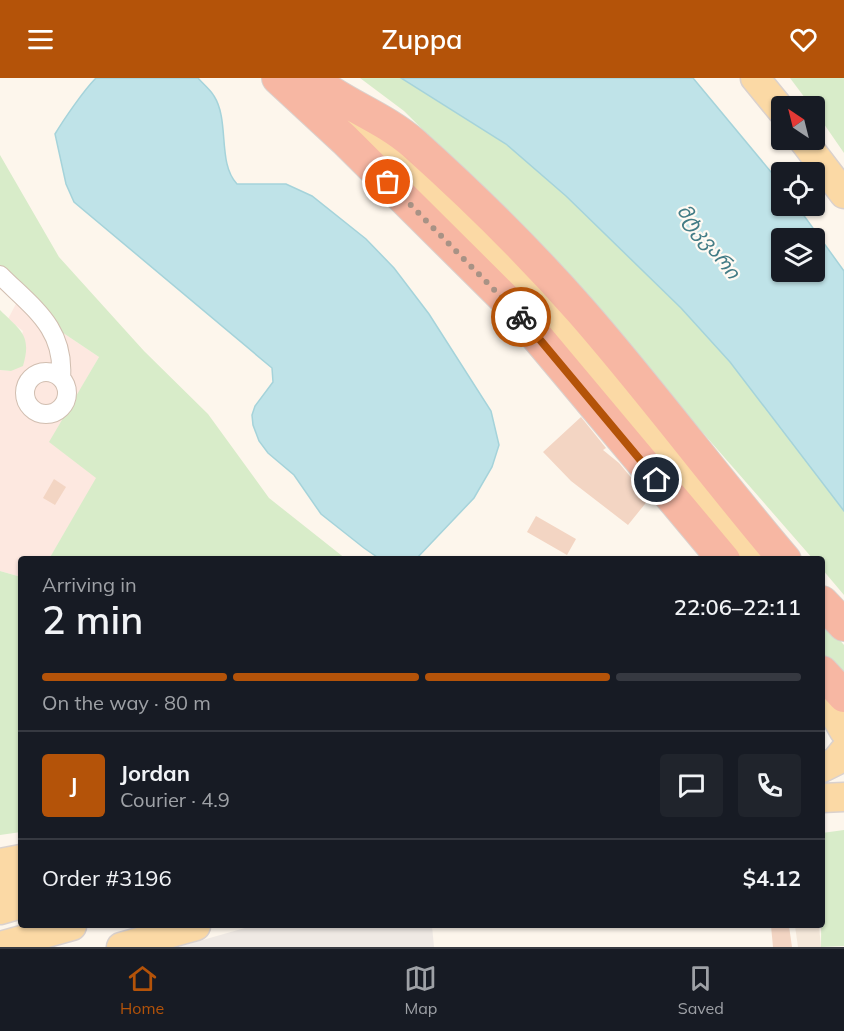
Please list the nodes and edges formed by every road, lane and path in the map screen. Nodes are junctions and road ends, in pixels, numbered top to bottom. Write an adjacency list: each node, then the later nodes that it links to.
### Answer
1 (278, 78): 9 (highway)
2 (755, 78): 4 (main road)
3 (318, 84): 10 (main road); 11 (highway)
4 (771, 98)
5 (811, 150): 6 (main road)
6 (840, 185)
7 (0, 275): 8 (street)
8 (61, 378)
9 (719, 556)
10 (750, 556)
11 (782, 556)
12 (825, 605): 13 (highway)
13 (844, 625)
14 (825, 675): 15 (highway)
15 (844, 696)
16 (825, 706): 17 (main road)
17 (844, 731): 18 (main road)
18 (825, 735)
19 (844, 751): 20 (main road)
20 (825, 766)
21 (844, 797): 22 (main road)
22 (825, 798)
23 (18, 860): 24 (main road)
24 (0, 863)
25 (18, 884): 26 (main road)
26 (0, 886)
27 (18, 905): 28 (main road)
28 (0, 910)
29 (65, 928): 31 (main road)
30 (171, 930): 32 (main road)
31 (0, 946)
32 (121, 947)

